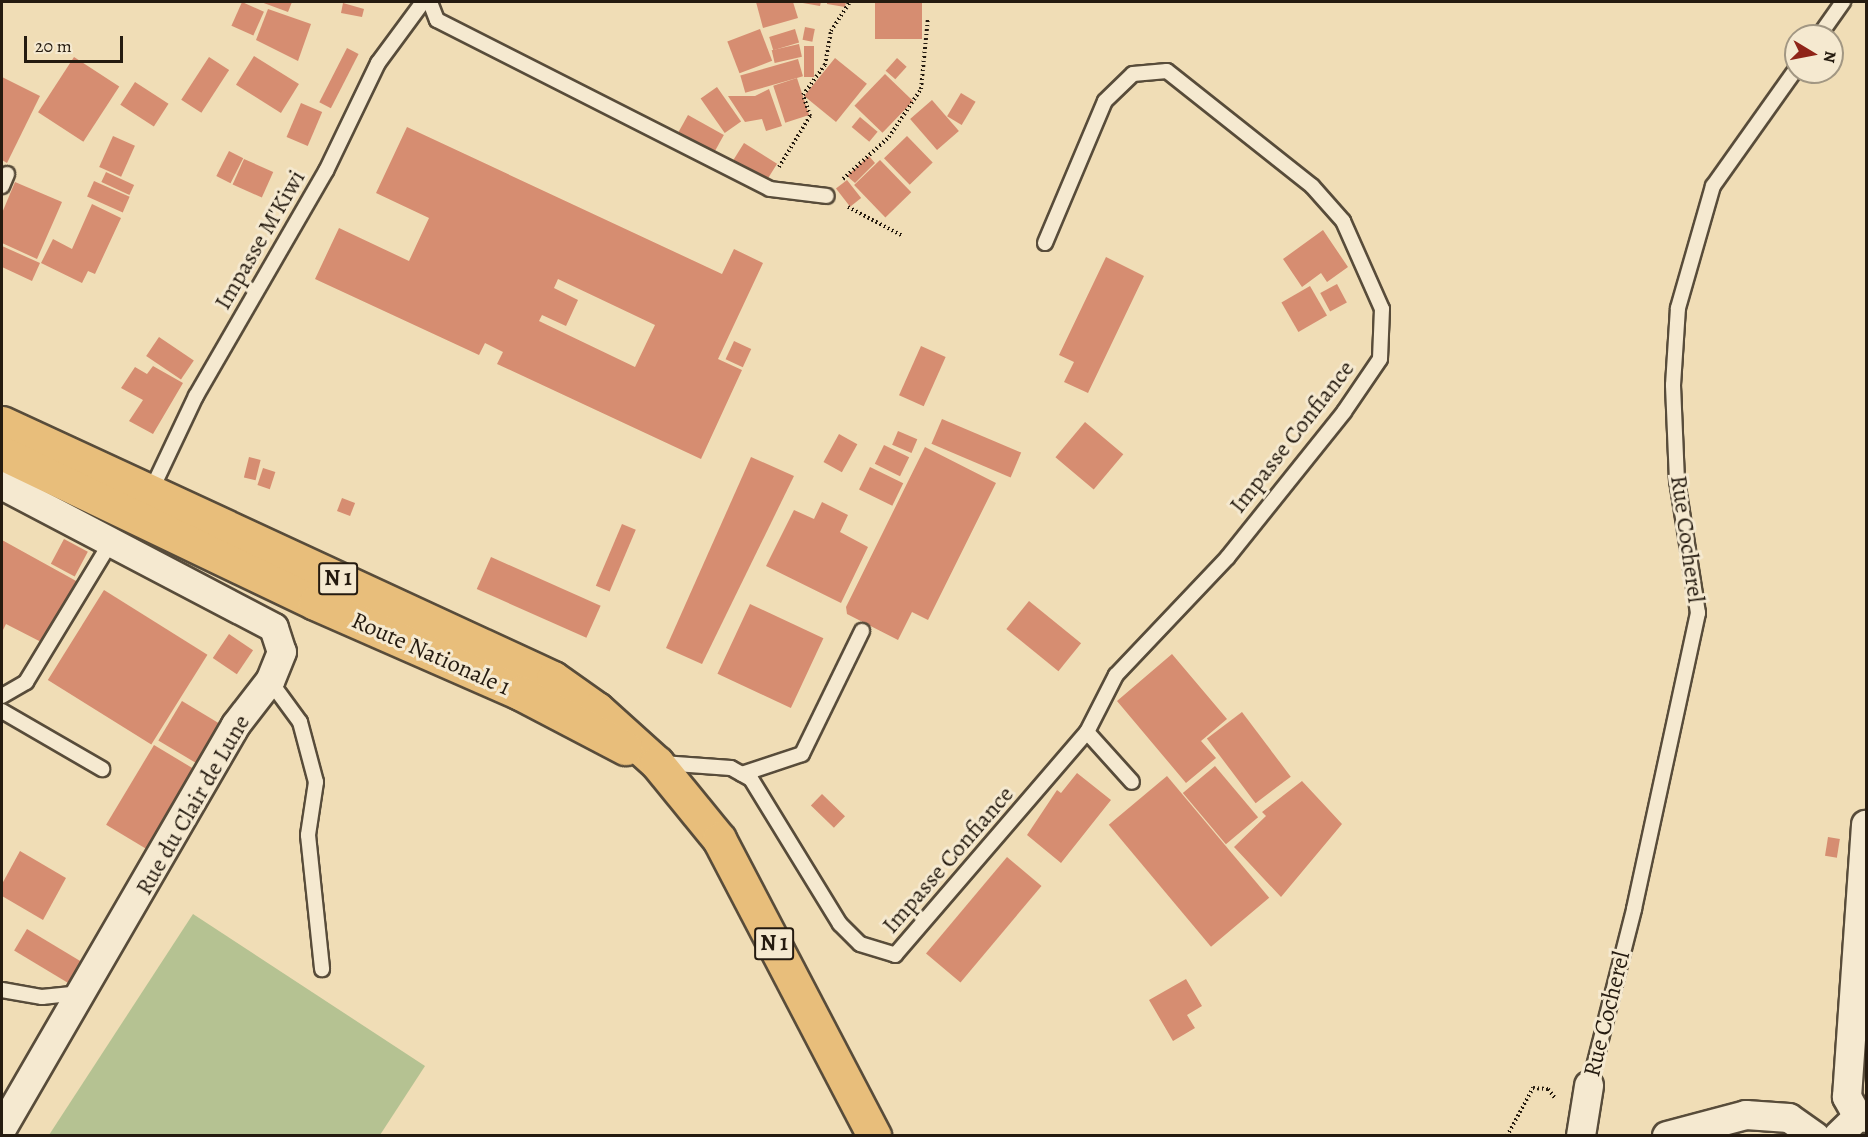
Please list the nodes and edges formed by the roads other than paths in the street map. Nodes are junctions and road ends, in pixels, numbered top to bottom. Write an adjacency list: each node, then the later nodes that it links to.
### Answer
1 (423, 2): 10 (lane, Impasse M'Kiwi)
2 (430, 2): 6 (lane)
3 (1843, 2): 4 (lane)
4 (1827, 24)
5 (1785, 84): 24 (lane, Rue Cocherel)
6 (827, 196)
7 (1045, 243): 15 (lane, Impasse Confiance)
8 (3, 434): 10 (main road, Route Nationale 1 / N 1)
9 (2, 485): 10 (street, Rue du Clair de Lune)
10 (133, 521): 12 (street, Rue du Clair de Lune); 13 (lane, Impasse M'Kiwi); 16 (main road, Route Nationale 1 / N 1); 16 (main road, Route Nationale 1 / N 1)
11 (862, 631): 18 (lane)
12 (270, 681): 21 (lane); 23 (street, Rue du Clair de Lune)
13 (2, 696)
14 (2, 711): 17 (lane)
15 (1087, 732): 18 (lane, Impasse Confiance); 19 (lane)
16 (657, 763): 18 (lane, Impasse Confiance); 27 (main road, Route Nationale 1 / N 1)
17 (102, 770)
18 (742, 774)
19 (1132, 782)
20 (1866, 825): 25 (street)
21 (322, 969)
22 (2, 990): 23 (lane)
23 (84, 992): 26 (street, Rue du Clair de Lune)
24 (1589, 1086): 28 (street, Rue Cocherel)
25 (1854, 1124)
26 (2, 1128)
27 (874, 1136)
28 (1581, 1136)
29 (1667, 1136): 30 (street)
30 (1815, 1136)

